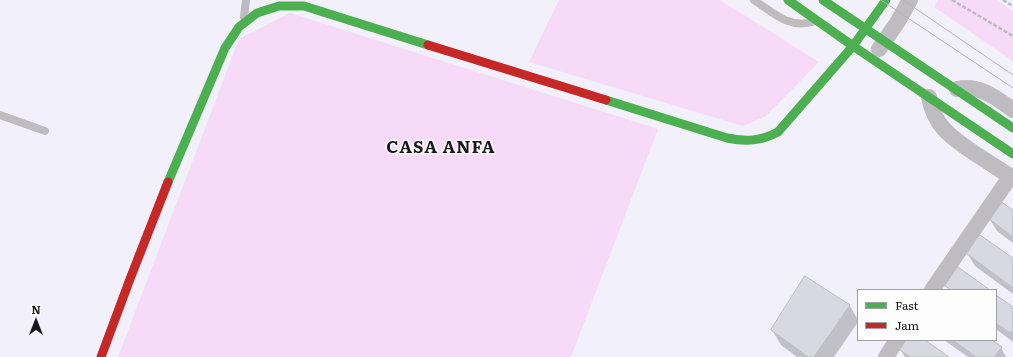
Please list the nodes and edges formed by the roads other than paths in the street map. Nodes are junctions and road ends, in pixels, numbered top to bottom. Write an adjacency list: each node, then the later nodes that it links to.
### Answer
1 (246, 0): 8 (lane)
2 (754, 0): 7 (lane)
3 (788, 0): 7 (street)
4 (886, 0): 9 (street)
5 (910, 0): 10 (street)
6 (826, 1): 9 (street)
7 (817, 20): 11 (street)
8 (244, 22): 11 (street); 23 (street)
9 (866, 30): 10 (street); 11 (street)
10 (884, 41): 12 (street); 13 (street)
11 (853, 46): 12 (street)
12 (872, 59): 14 (street)
13 (957, 89): 15 (street); 17 (street)
14 (929, 97): 19 (street); 20 (street)
15 (1013, 110)
16 (0, 115): 18 (lane)
17 (1013, 128)
18 (45, 131)
19 (1013, 154)
20 (1012, 178): 21 (street)
21 (933, 289)
22 (896, 341): 24 (street)
23 (101, 357)
24 (886, 357)

